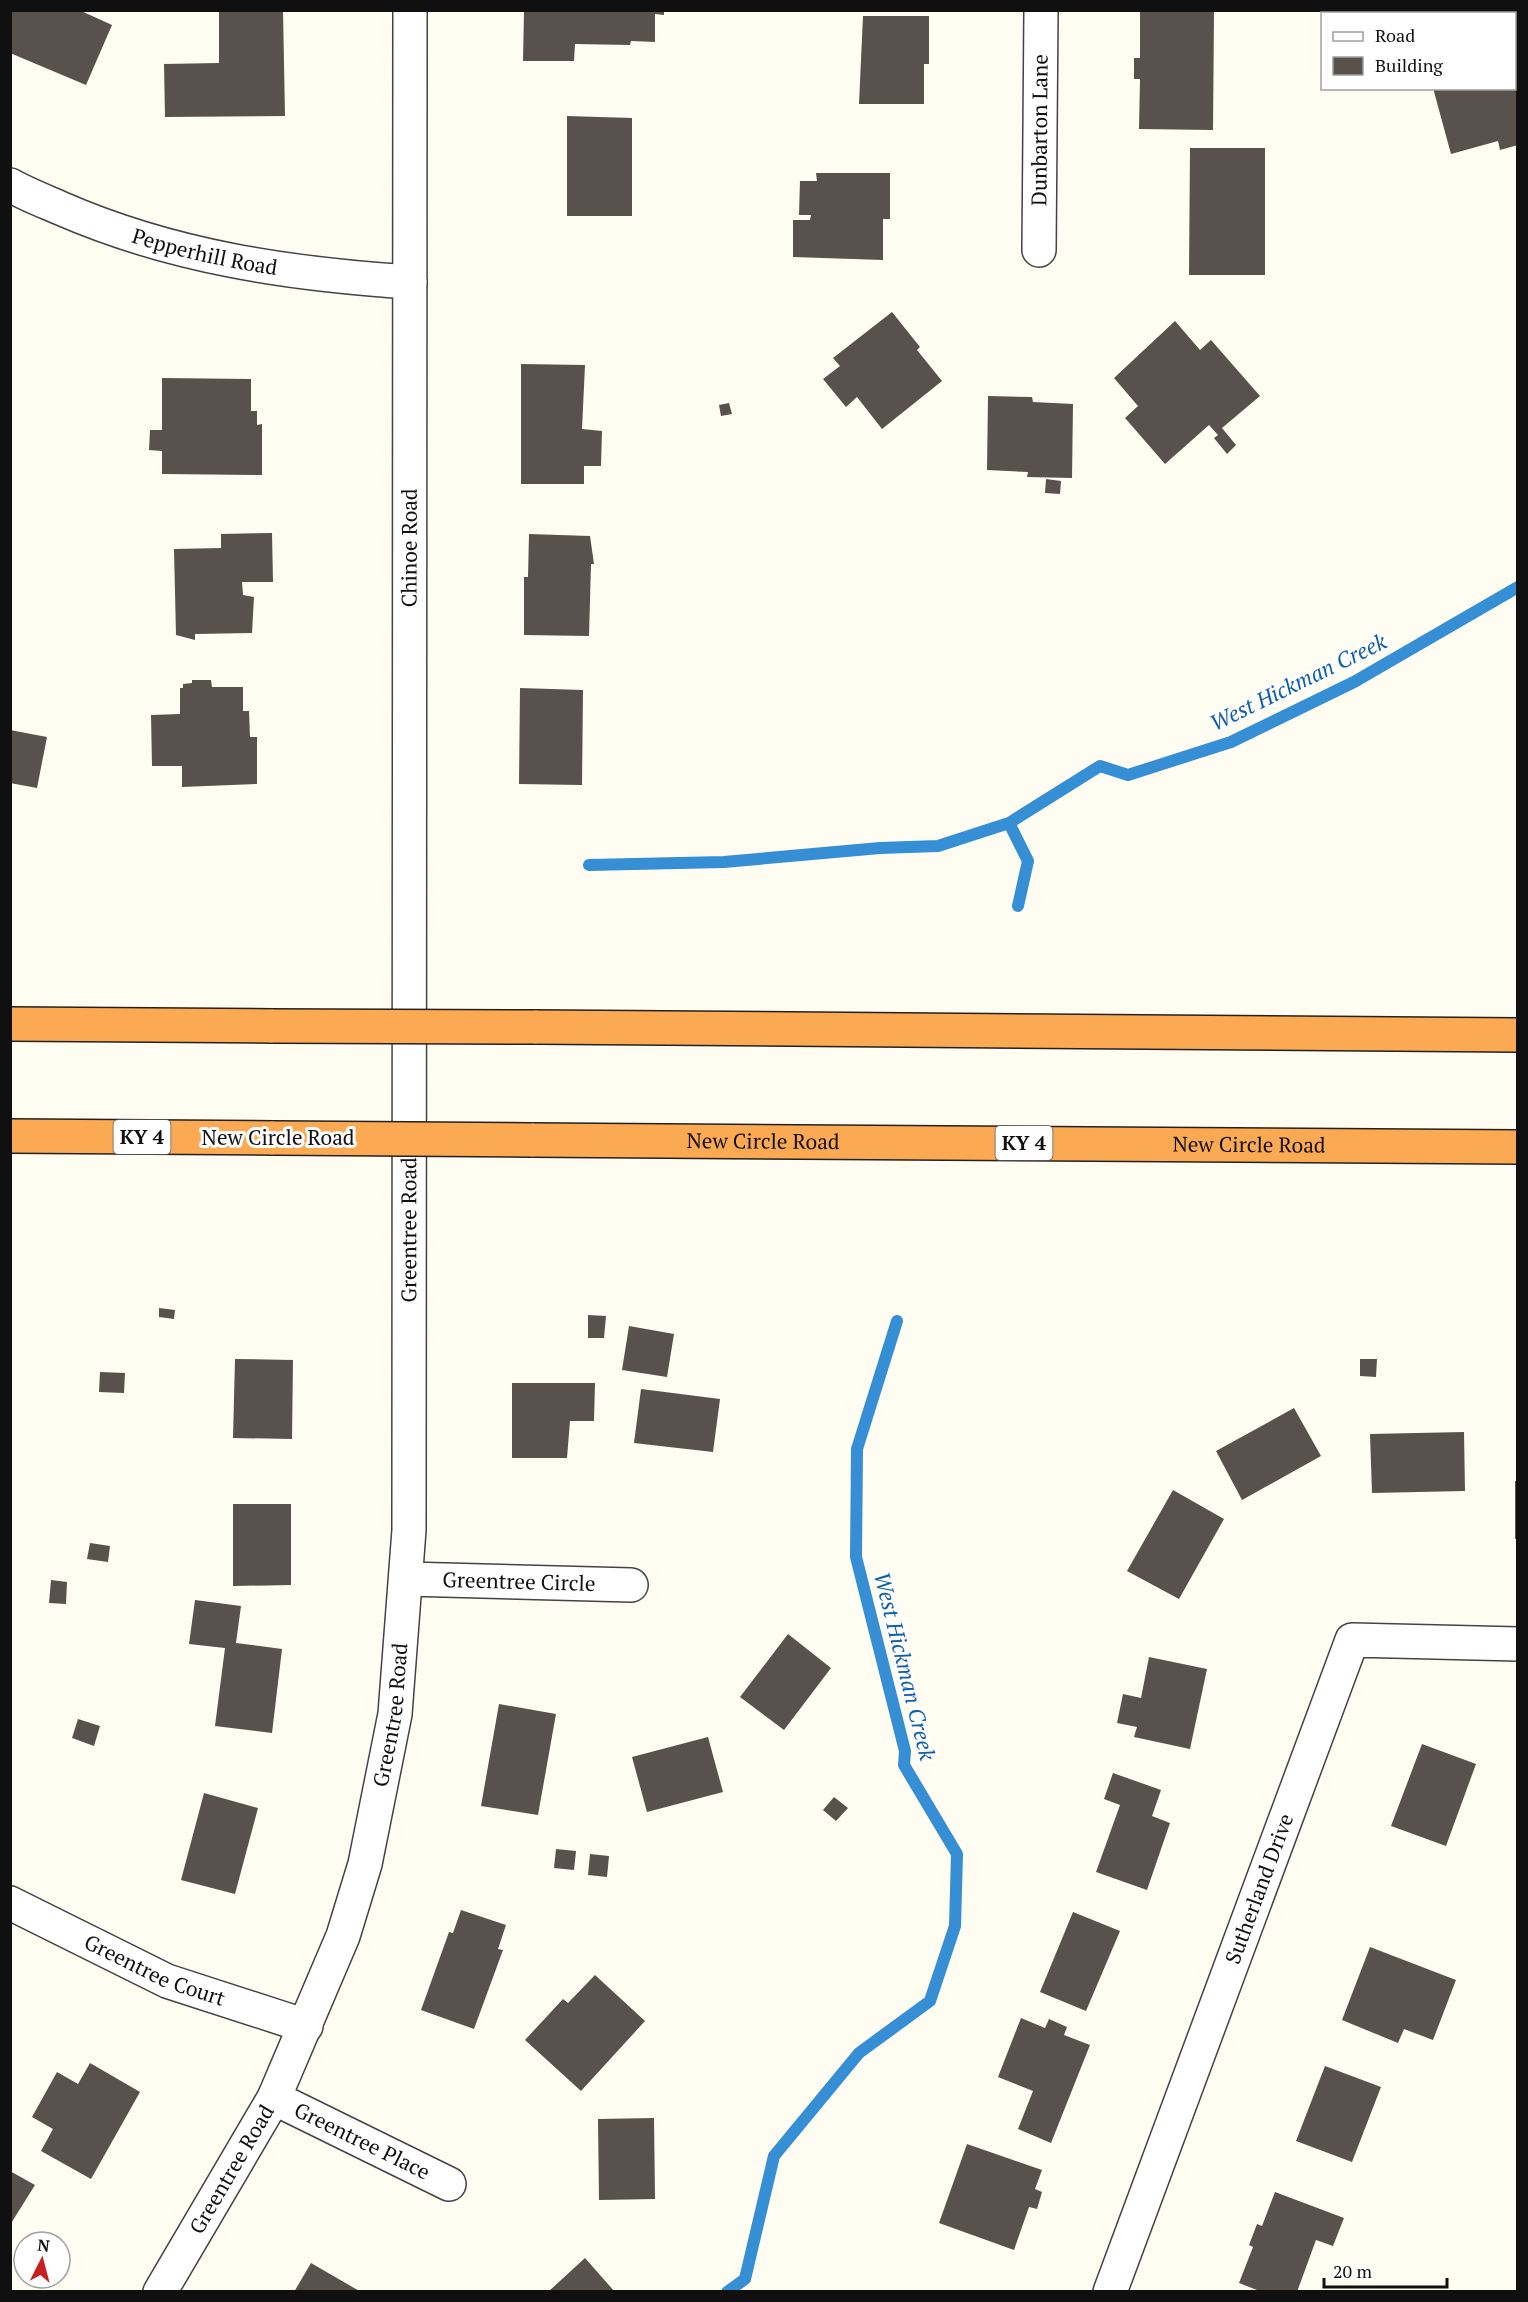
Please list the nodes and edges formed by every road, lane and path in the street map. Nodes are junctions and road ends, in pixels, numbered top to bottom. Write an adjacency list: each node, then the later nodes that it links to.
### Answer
1 (410, 10): 5 (street, Chinoe Road)
2 (1041, 10): 4 (street, Dunbarton Lane)
3 (10, 185): 5 (street, Pepperhill Road)
4 (1039, 250)
5 (410, 282): 8 (street, Chinoe Road)
6 (10, 1024): 7 (highway, bridge)
7 (1518, 1035)
8 (410, 1088): 11 (street, Greentree Road)
9 (10, 1136): 10 (highway, New Circle Road / KY 4, bridge)
10 (1518, 1147)
11 (407, 1579): 12 (street, Greentree Circle); 15 (street, Greentree Road)
12 (631, 1585)
13 (1518, 1644): 19 (street, Sutherland Drive)
14 (10, 1903): 15 (street, Greentree Court)
15 (306, 2026): 16 (street, Greentree Road)
16 (273, 2098): 17 (street, Greentree Place); 18 (street, Greentree Road)
17 (449, 2184)
18 (160, 2292)
19 (1110, 2292)

